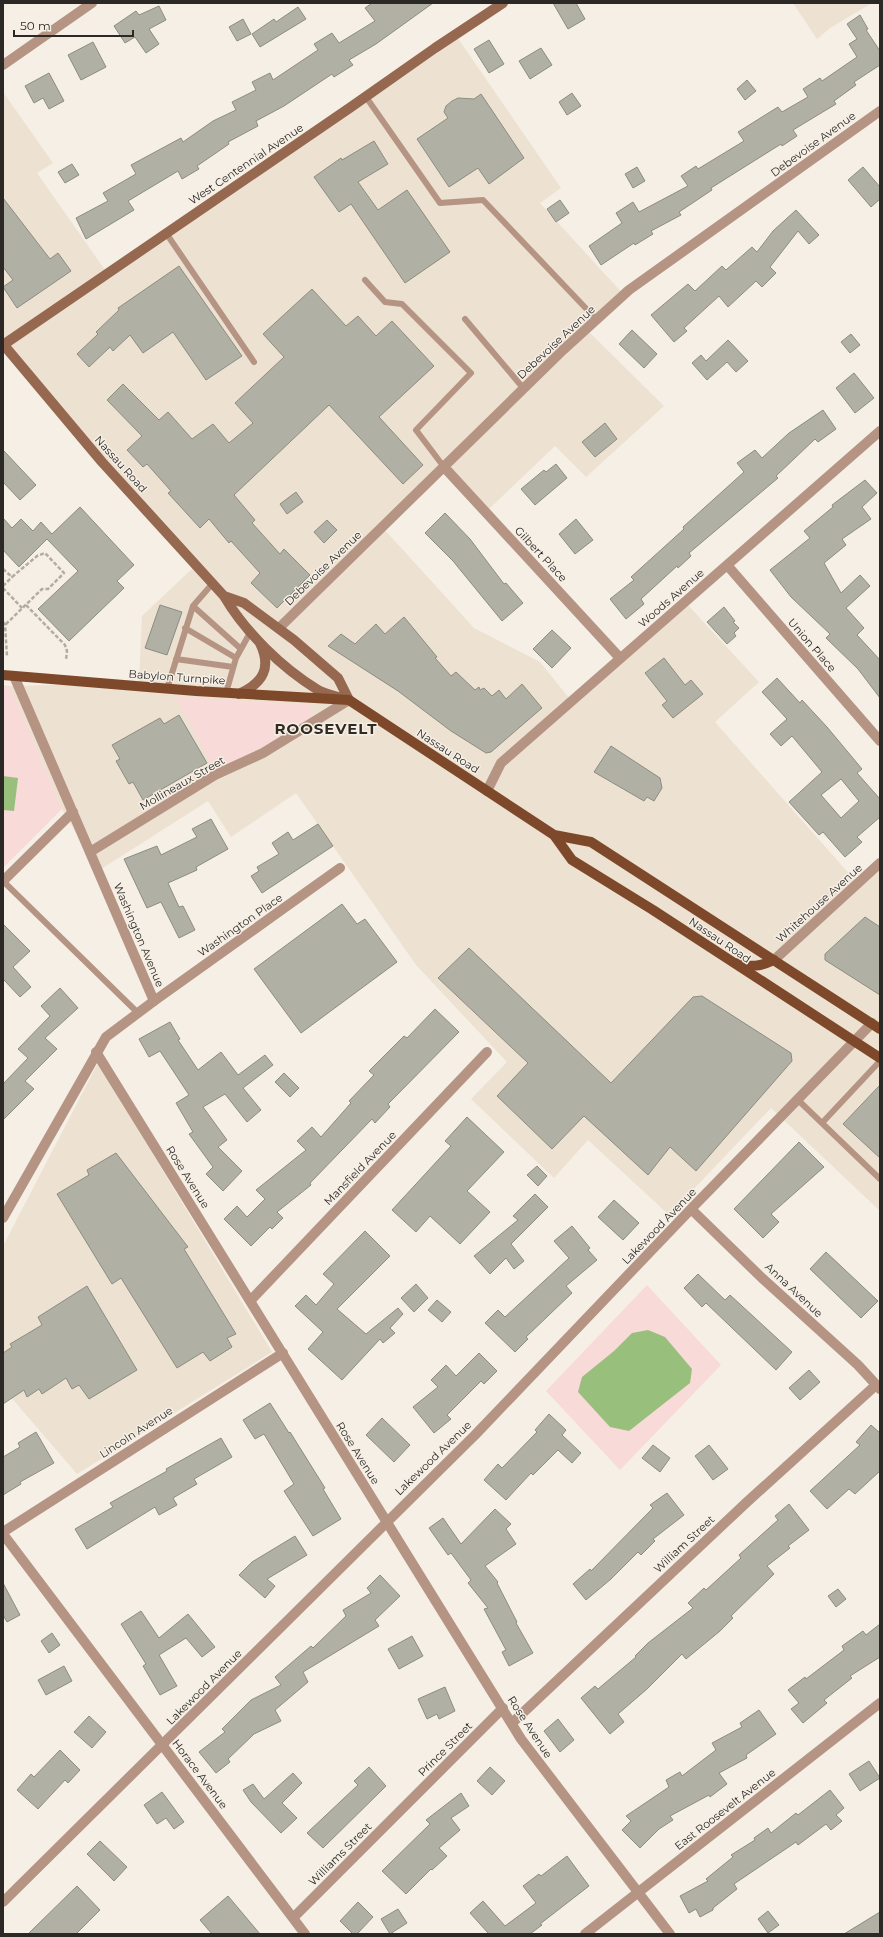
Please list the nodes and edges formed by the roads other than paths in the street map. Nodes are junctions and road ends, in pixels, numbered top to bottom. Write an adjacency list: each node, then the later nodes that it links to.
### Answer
1 (92, 3): 3 (street)
2 (503, 3): 4 (main road, West Centennial Avenue)
3 (3, 65)
4 (366, 97): 6 (main road, West Centennial Avenue); 9 (lane)
5 (880, 111): 9 (street, Debevoise Avenue)
6 (166, 233): 10 (main road, West Centennial Avenue); 11 (lane)
7 (365, 280): 14 (lane)
8 (465, 319): 12 (lane)
9 (596, 319): 12 (street, Debevoise Avenue)
10 (3, 344): 16 (main road, Nassau Road)
11 (254, 362)
12 (524, 389): 14 (street, Debevoise Avenue)
13 (880, 431): 15 (street, Woods Avenue)
14 (444, 467): 20 (street, Debevoise Avenue); 25 (street, Gilbert Place)
15 (727, 565): 25 (street, Woods Avenue); 34 (street, Union Place)
16 (213, 583): 17 (main road, Nassau Road); 18 (lane)
17 (224, 596): 20 (main road); 21 (main road, Nassau Road)
18 (193, 606): 19 (lane); 23 (lane)
19 (185, 628): 24 (lane); 26 (lane)
20 (279, 628): 33 (main road)
21 (251, 632): 22 (main road, Nassau Road); 23 (lane)
22 (259, 641): 32 (main road); 33 (main road, Nassau Road)
23 (241, 649): 24 (lane)
24 (236, 658): 27 (lane)
25 (620, 658): 35 (street, Woods Avenue)
26 (176, 659): 27 (lane); 30 (lane)
27 (233, 667): 31 (lane)
28 (3, 675): 29 (main road, Babylon Turnpike)
29 (14, 676): 30 (main road, Babylon Turnpike); 36 (street, Washington Avenue)
30 (167, 689): 31 (main road, Babylon Turnpike)
31 (226, 693): 32 (main road, Babylon Turnpike)
32 (239, 694): 33 (main road, Babylon Turnpike)
33 (349, 700): 35 (main road, Nassau Road); 38 (street, Mollineaux Street)
34 (880, 741)
35 (487, 791): 37 (main road, Nassau Road)
36 (72, 812): 38 (street, Washington Avenue); 41 (street)
37 (554, 835): 42 (main road, Nassau Road); 43 (main road, Nassau Road)
38 (90, 852): 44 (street, Washington Avenue)
39 (880, 863): 42 (street, Whitehouse Avenue)
40 (340, 868): 44 (street, Washington Place)
41 (3, 881): 45 (lane)
42 (774, 960): 43 (main road); 46 (main road, Nassau Road)
43 (730, 962): 47 (main road, Nassau Road)
44 (154, 1001): 45 (street, Washington Avenue)
45 (138, 1013): 48 (street, Washington Avenue)
46 (876, 1026): 47 (street, Lakewood Avenue)
47 (855, 1041): 50 (main road, Nassau Road); 51 (street, Lakewood Avenue)
48 (96, 1052): 55 (street, Washington Avenue); 56 (street, Rose Avenue)
49 (487, 1052): 56 (street, Mansfield Avenue)
50 (880, 1060): 52 (lane)
51 (798, 1100): 52 (lane); 54 (street, Lakewood Avenue)
52 (822, 1124): 53 (lane)
53 (880, 1179)
54 (691, 1209): 58 (street, Anna Avenue); 59 (street, Lakewood Avenue)
55 (3, 1218)
56 (251, 1300): 57 (street, Rose Avenue)
57 (283, 1353): 59 (street, Rose Avenue); 60 (street, Lincoln Avenue)
58 (878, 1387): 63 (street, William Street)
59 (386, 1521): 62 (street, Rose Avenue); 64 (street, Lakewood Avenue)
60 (3, 1533): 64 (street, Horace Avenue)
61 (880, 1703): 66 (street, East Roosevelt Avenue)
62 (503, 1708): 63 (street, Rose Avenue); 65 (street, Prince Street)
63 (512, 1723): 66 (street, Rose Avenue)
64 (163, 1744): 67 (street, Lakewood Avenue); 68 (street, Horace Avenue)
65 (404, 1806): 68 (street, Williams Street)
66 (637, 1893): 70 (street, East Roosevelt Avenue); 71 (street, Rose Avenue)
67 (3, 1902)
68 (293, 1918): 69 (street, Horace Avenue)
69 (305, 1934)
70 (585, 1934)
71 (670, 1934)

